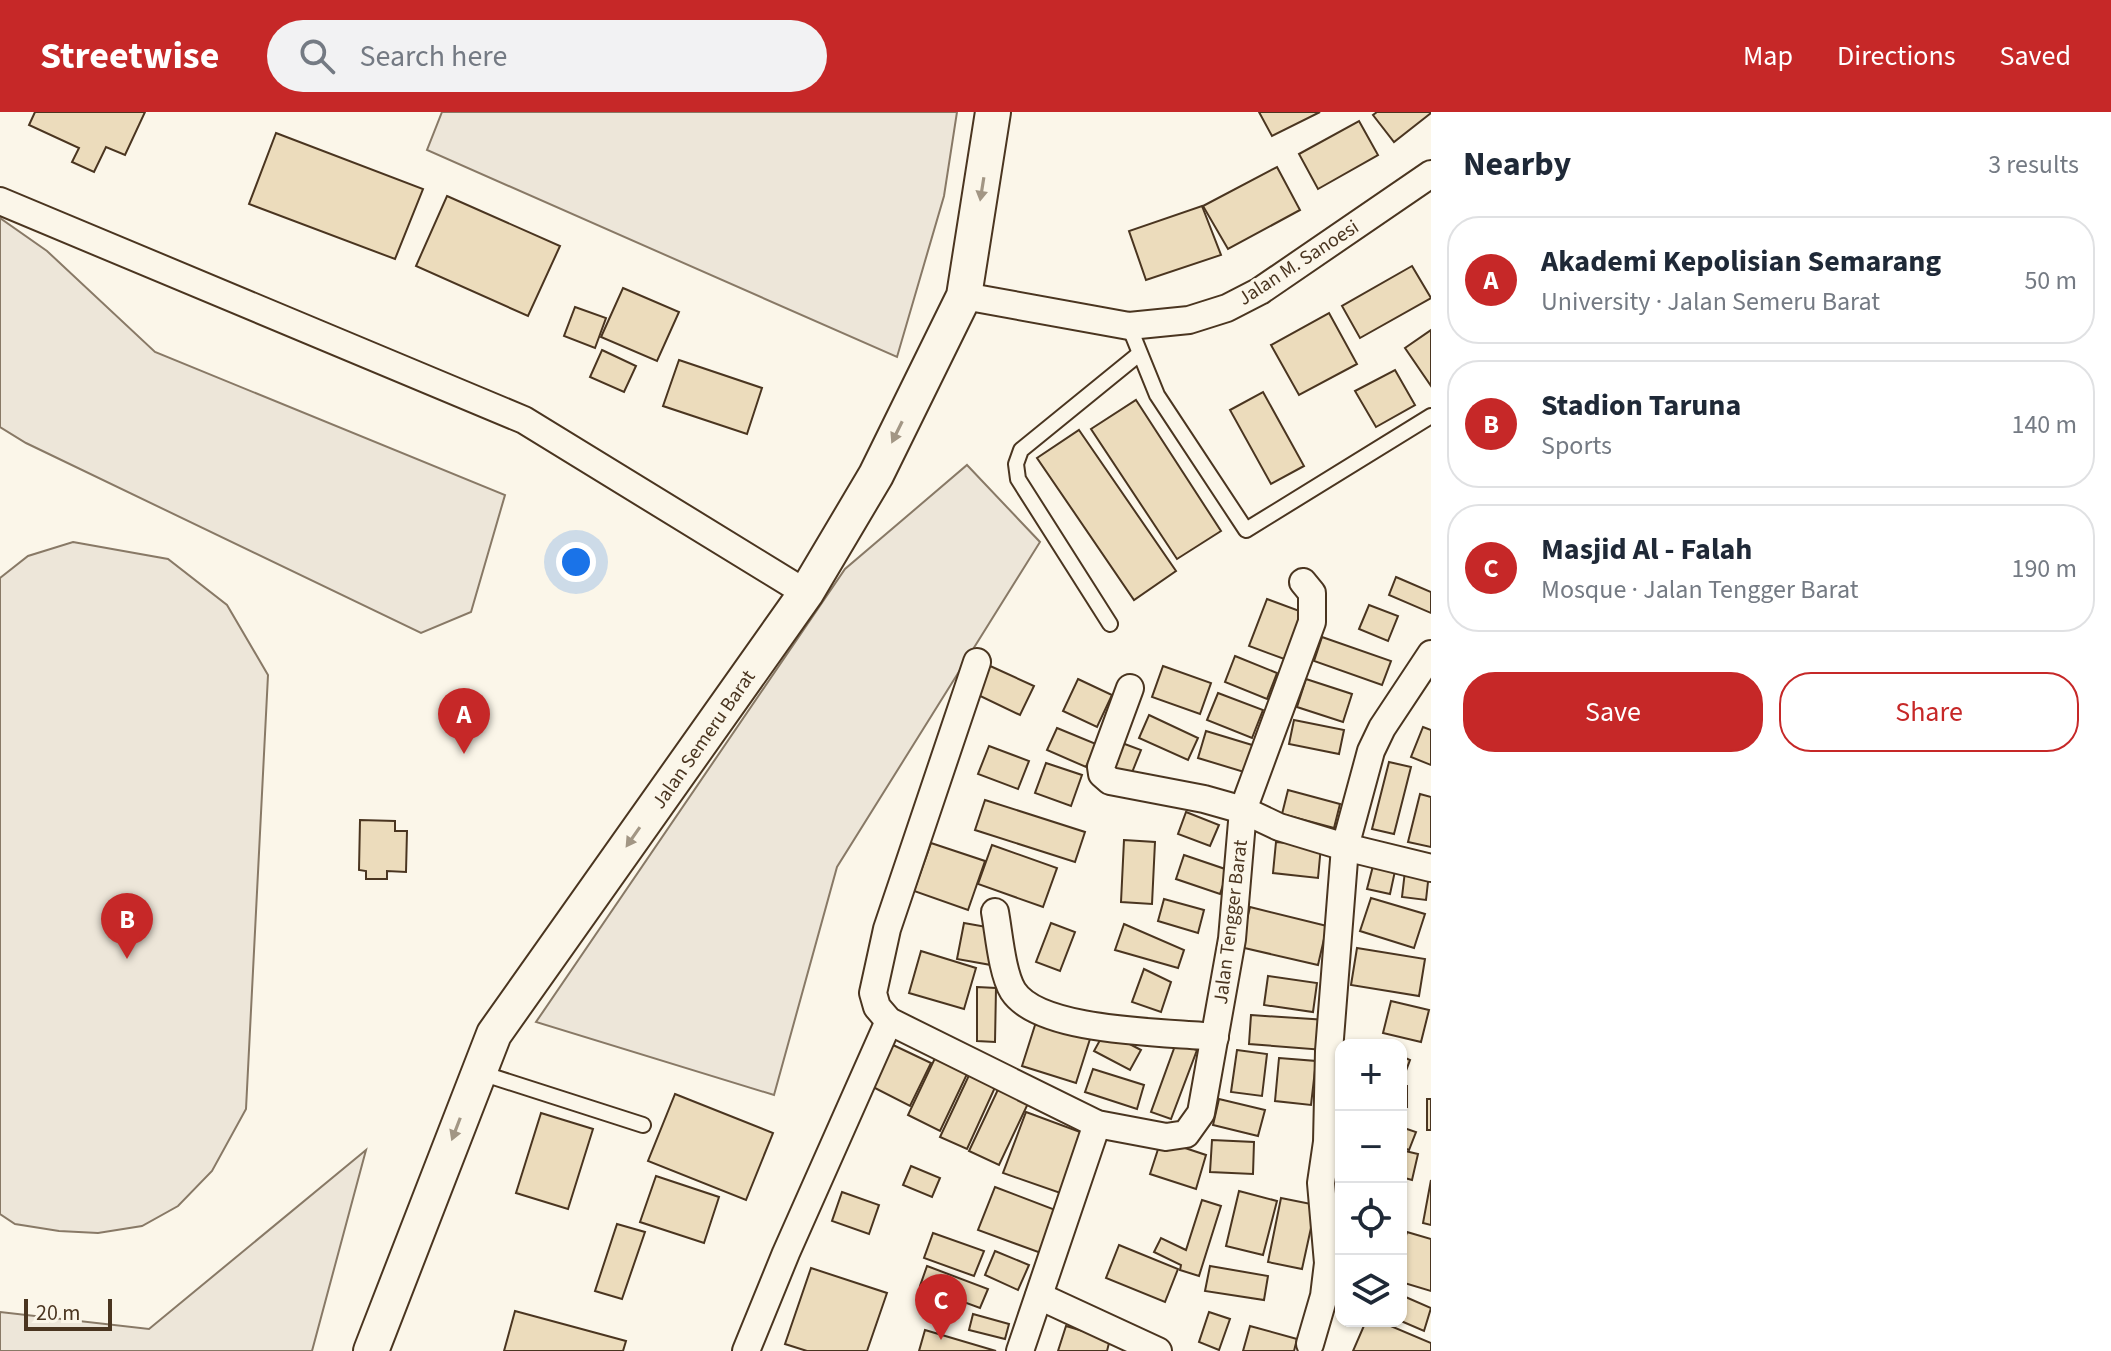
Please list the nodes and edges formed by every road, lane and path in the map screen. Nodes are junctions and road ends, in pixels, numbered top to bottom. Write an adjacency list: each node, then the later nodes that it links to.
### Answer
1 (993, 112): 4 (street, Jalan Semeru Barat, one-way to 4)
2 (1431, 174): 5 (street, Jalan M. Sanoesi)
3 (0, 201): 9 (street)
4 (964, 296): 5 (street, Jalan M. Sanoesi); 9 (street, Jalan Semeru Barat, one-way to 9)
5 (1129, 326): 6 (lane)
6 (1139, 354): 7 (lane); 10 (lane)
7 (1431, 416)
8 (1303, 582): 14 (street)
9 (806, 593): 20 (street, Jalan Semeru Barat, one-way to 20)
10 (1110, 624)
11 (1431, 654): 15 (street)
12 (977, 662): 18 (street)
13 (1130, 688): 14 (street)
14 (1243, 810): 15 (street, Jalan Tengger Barat); 19 (street, Jalan Tengger Barat)
15 (1345, 847): 16 (street, Jalan Tengger Barat); 24 (street)
16 (1431, 868)
17 (995, 912): 19 (street)
18 (889, 1021): 21 (street, Jalan Tengger Barat); 26 (street)
19 (1215, 1037): 21 (street, Jalan Tengger Barat)
20 (478, 1071): 22 (lane); 25 (street, Jalan Semeru Barat, one-way to 25)
21 (1097, 1124): 23 (street)
22 (643, 1125)
23 (1039, 1296): 27 (street); 28 (street)
24 (1310, 1344)
25 (371, 1351)
26 (746, 1351)
27 (1020, 1351)
28 (1158, 1351)

